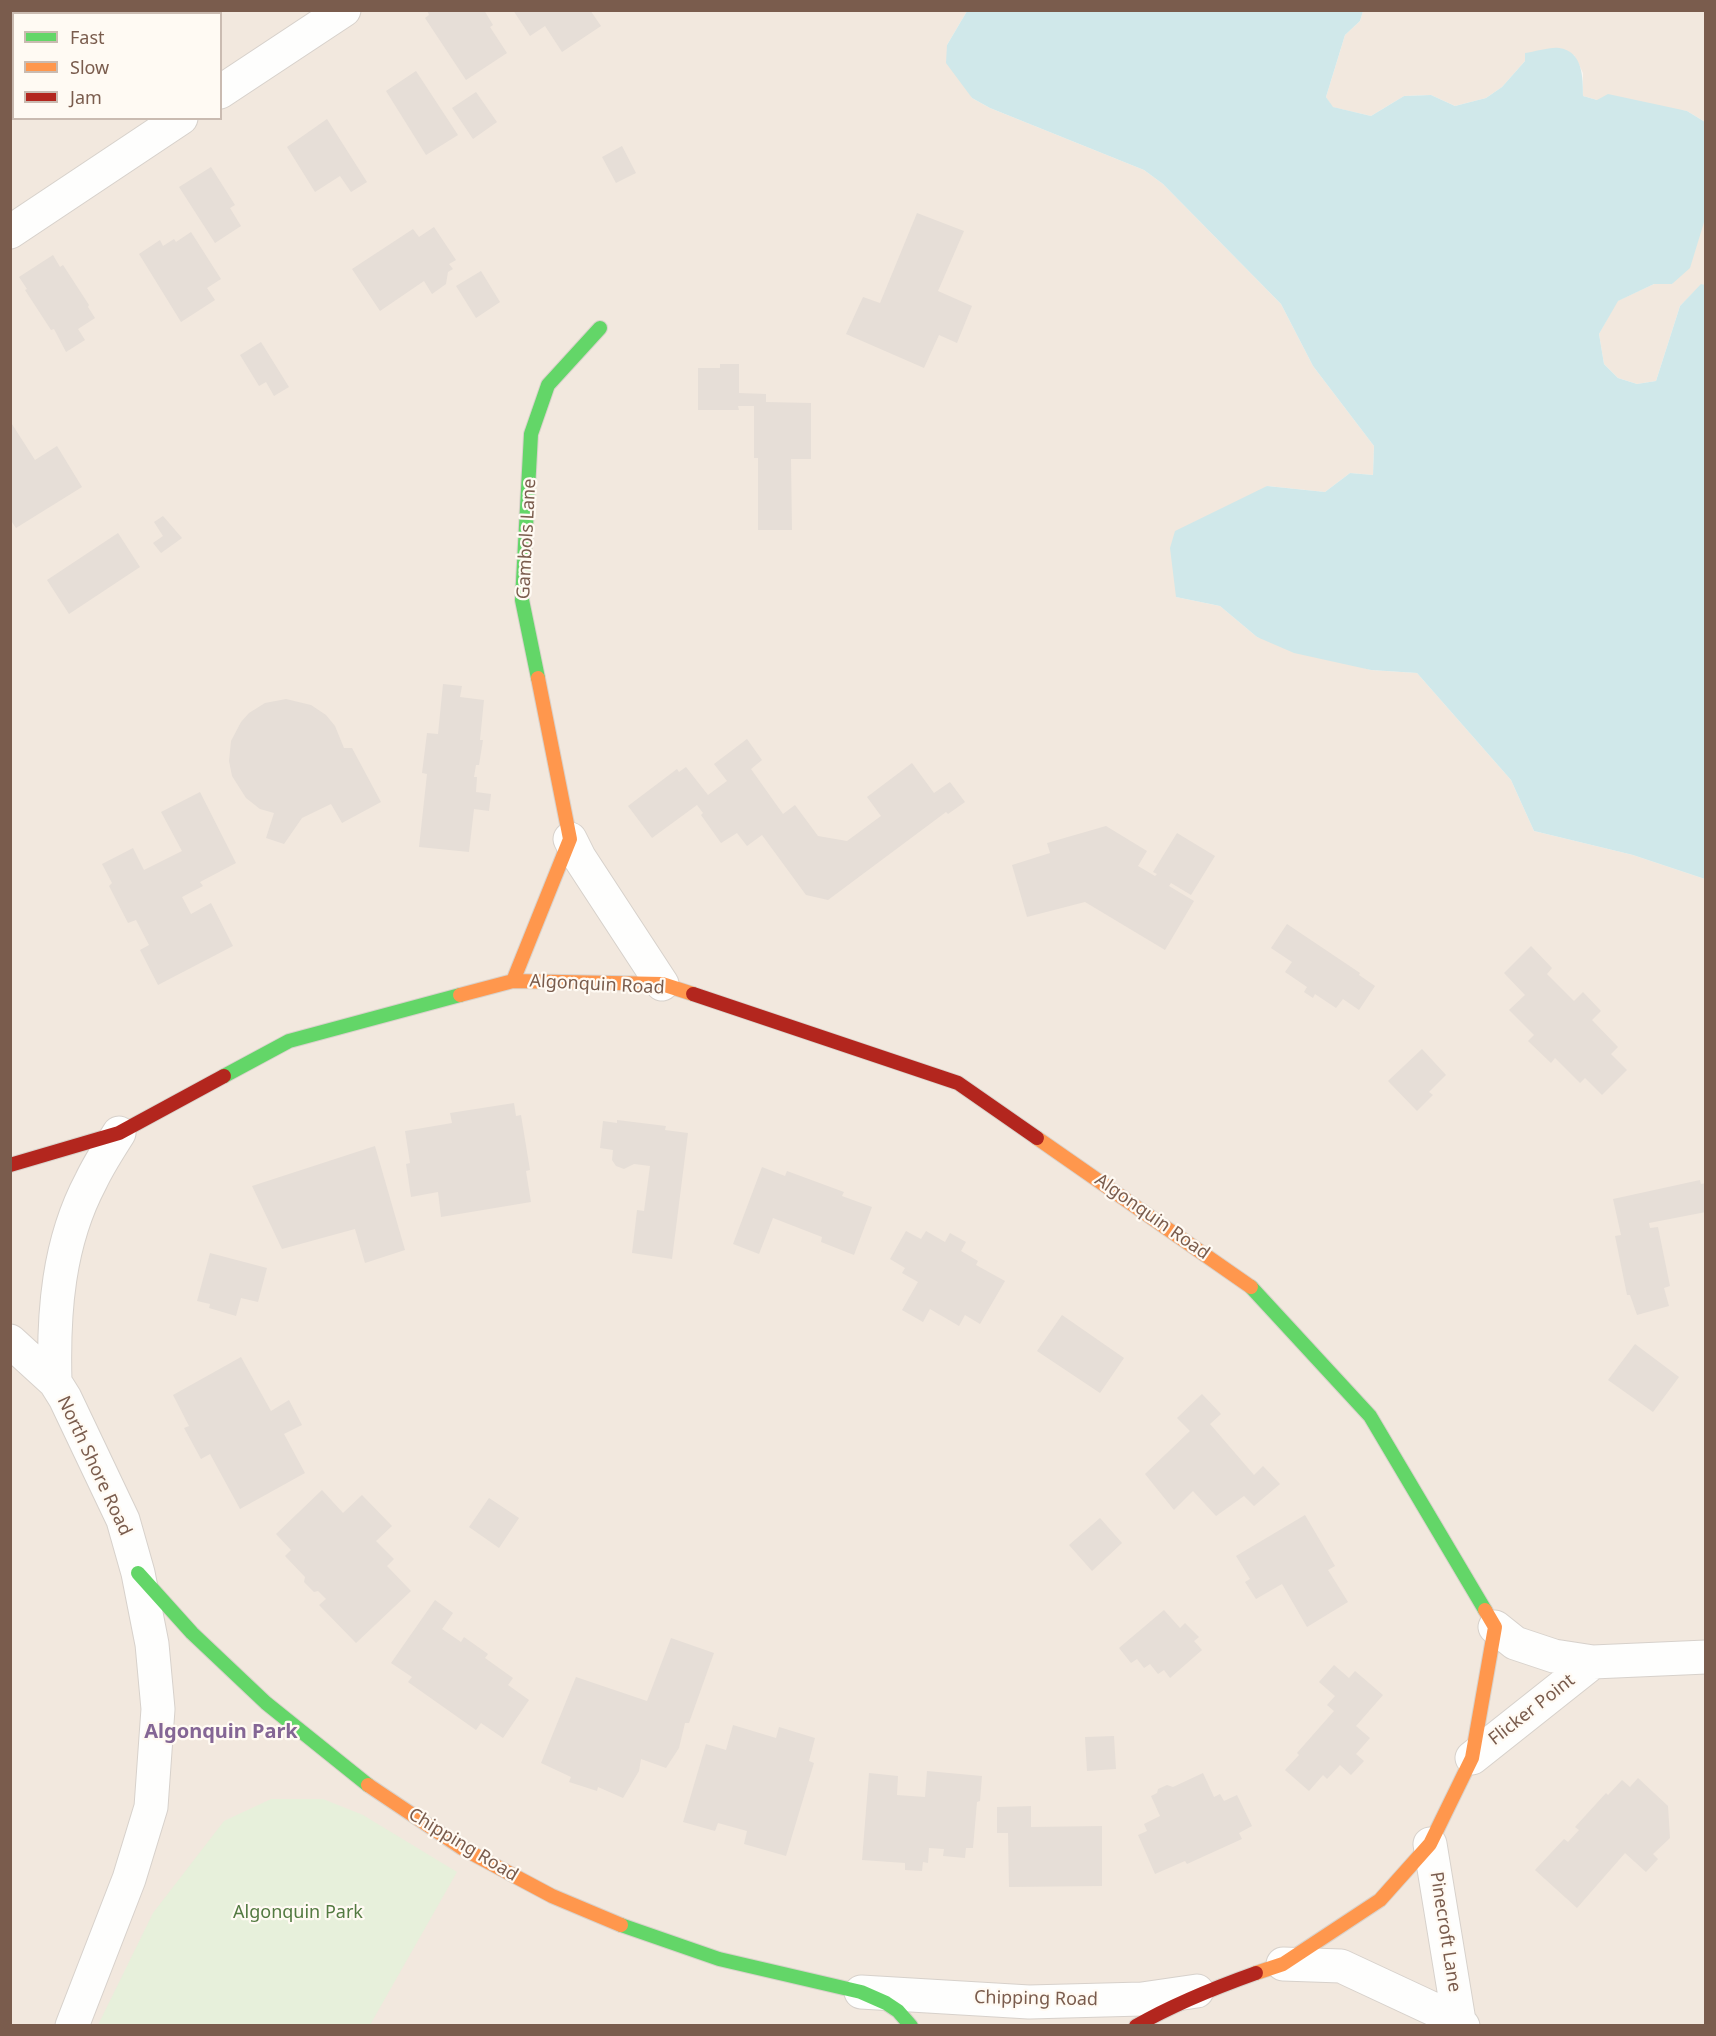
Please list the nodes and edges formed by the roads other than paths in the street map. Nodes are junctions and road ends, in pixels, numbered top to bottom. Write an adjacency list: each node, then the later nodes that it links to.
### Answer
1 (344, 10): 2 (street)
2 (222, 92)
3 (179, 120): 4 (street)
4 (10, 232)
5 (600, 328): 6 (street, Gambols Lane)
6 (570, 839): 7 (street); 8 (street, Gambols Lane)
7 (513, 981): 8 (street, Algonquin Road); 9 (street, Algonquin Road)
8 (662, 984): 14 (street, Algonquin Road)
9 (119, 1133): 10 (street, Algonquin Road); 12 (street)
10 (10, 1165)
11 (10, 1341): 12 (street, North Shore Road)
12 (55, 1382): 13 (street, North Shore Road)
13 (138, 1572): 21 (street, Chipping Road); 23 (street, North Shore Road)
14 (1496, 1627): 16 (street, Flicker Point); 17 (street)
15 (1706, 1658): 16 (street, Flicker Point)
16 (1593, 1662): 17 (street, Flicker Point)
17 (1472, 1758): 18 (street)
18 (1430, 1844): 19 (street); 22 (street, Pinecroft Lane)
19 (1283, 1964): 20 (street); 22 (street, Pinecroft Lane)
20 (1211, 1989): 21 (street, Chipping Road); 25 (street)
21 (861, 1992): 24 (street, Chipping Road)
22 (1461, 2023)
23 (72, 2025)
24 (911, 2025)
25 (1136, 2025)

